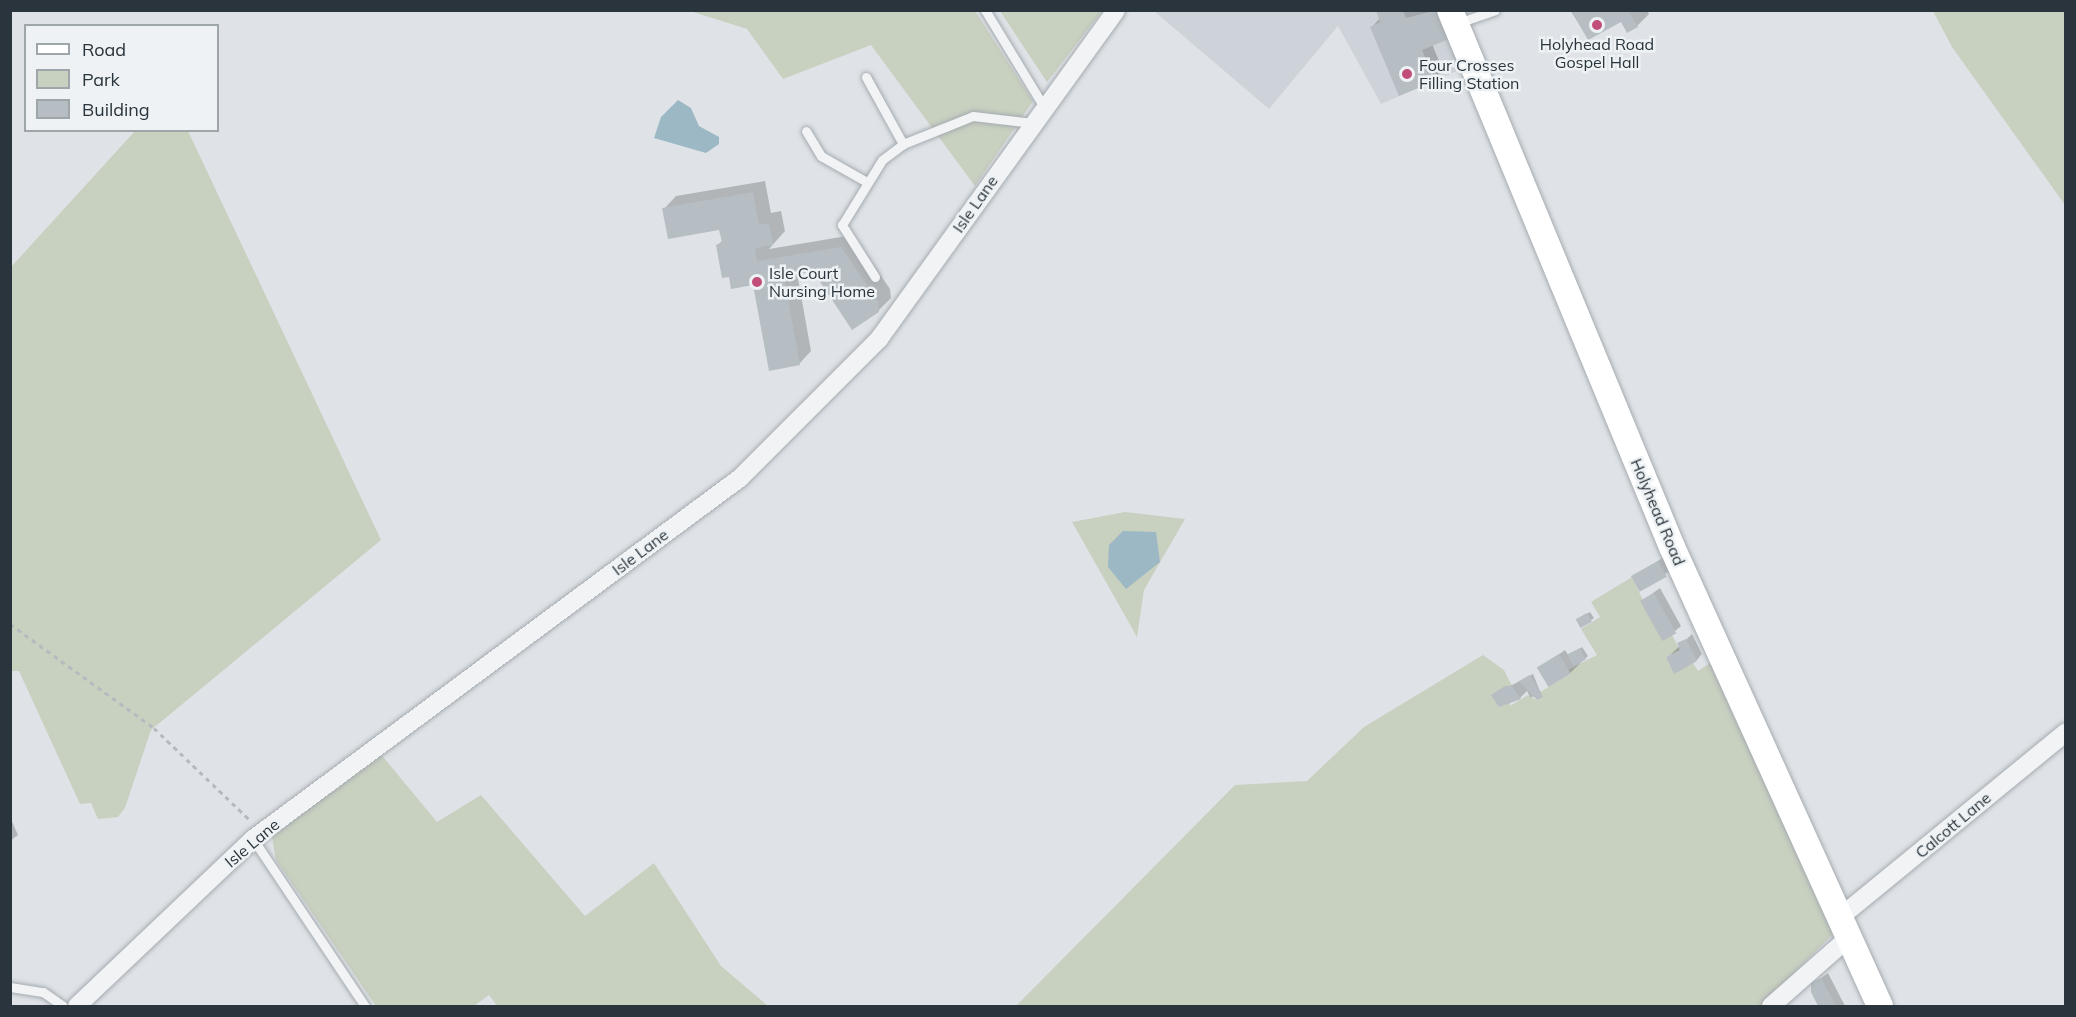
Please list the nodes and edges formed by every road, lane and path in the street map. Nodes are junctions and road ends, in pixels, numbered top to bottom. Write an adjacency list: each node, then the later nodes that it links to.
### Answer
1 (985, 10): 6 (lane)
2 (1116, 10): 6 (street, Isle Lane)
3 (1496, 10): 4 (lane)
4 (1453, 17): 15 (main road, Holyhead Road)
5 (866, 77): 9 (lane)
6 (1044, 107): 7 (street, Isle Lane)
7 (1032, 123): 9 (lane); 14 (street, Isle Lane)
8 (806, 131): 10 (lane)
9 (903, 144): 10 (lane)
10 (865, 181): 11 (lane)
11 (875, 277)
12 (10, 624): 14 (path)
13 (2066, 732): 15 (street, Calcott Lane)
14 (253, 839): 18 (street, Isle Lane); 19 (lane)
15 (1844, 928): 20 (street, Calcott Lane); 21 (main road, Holyhead Road)
16 (10, 987): 17 (lane)
17 (63, 1006)
18 (77, 1006)
19 (365, 1006)
20 (1772, 1006)
21 (1880, 1006)

